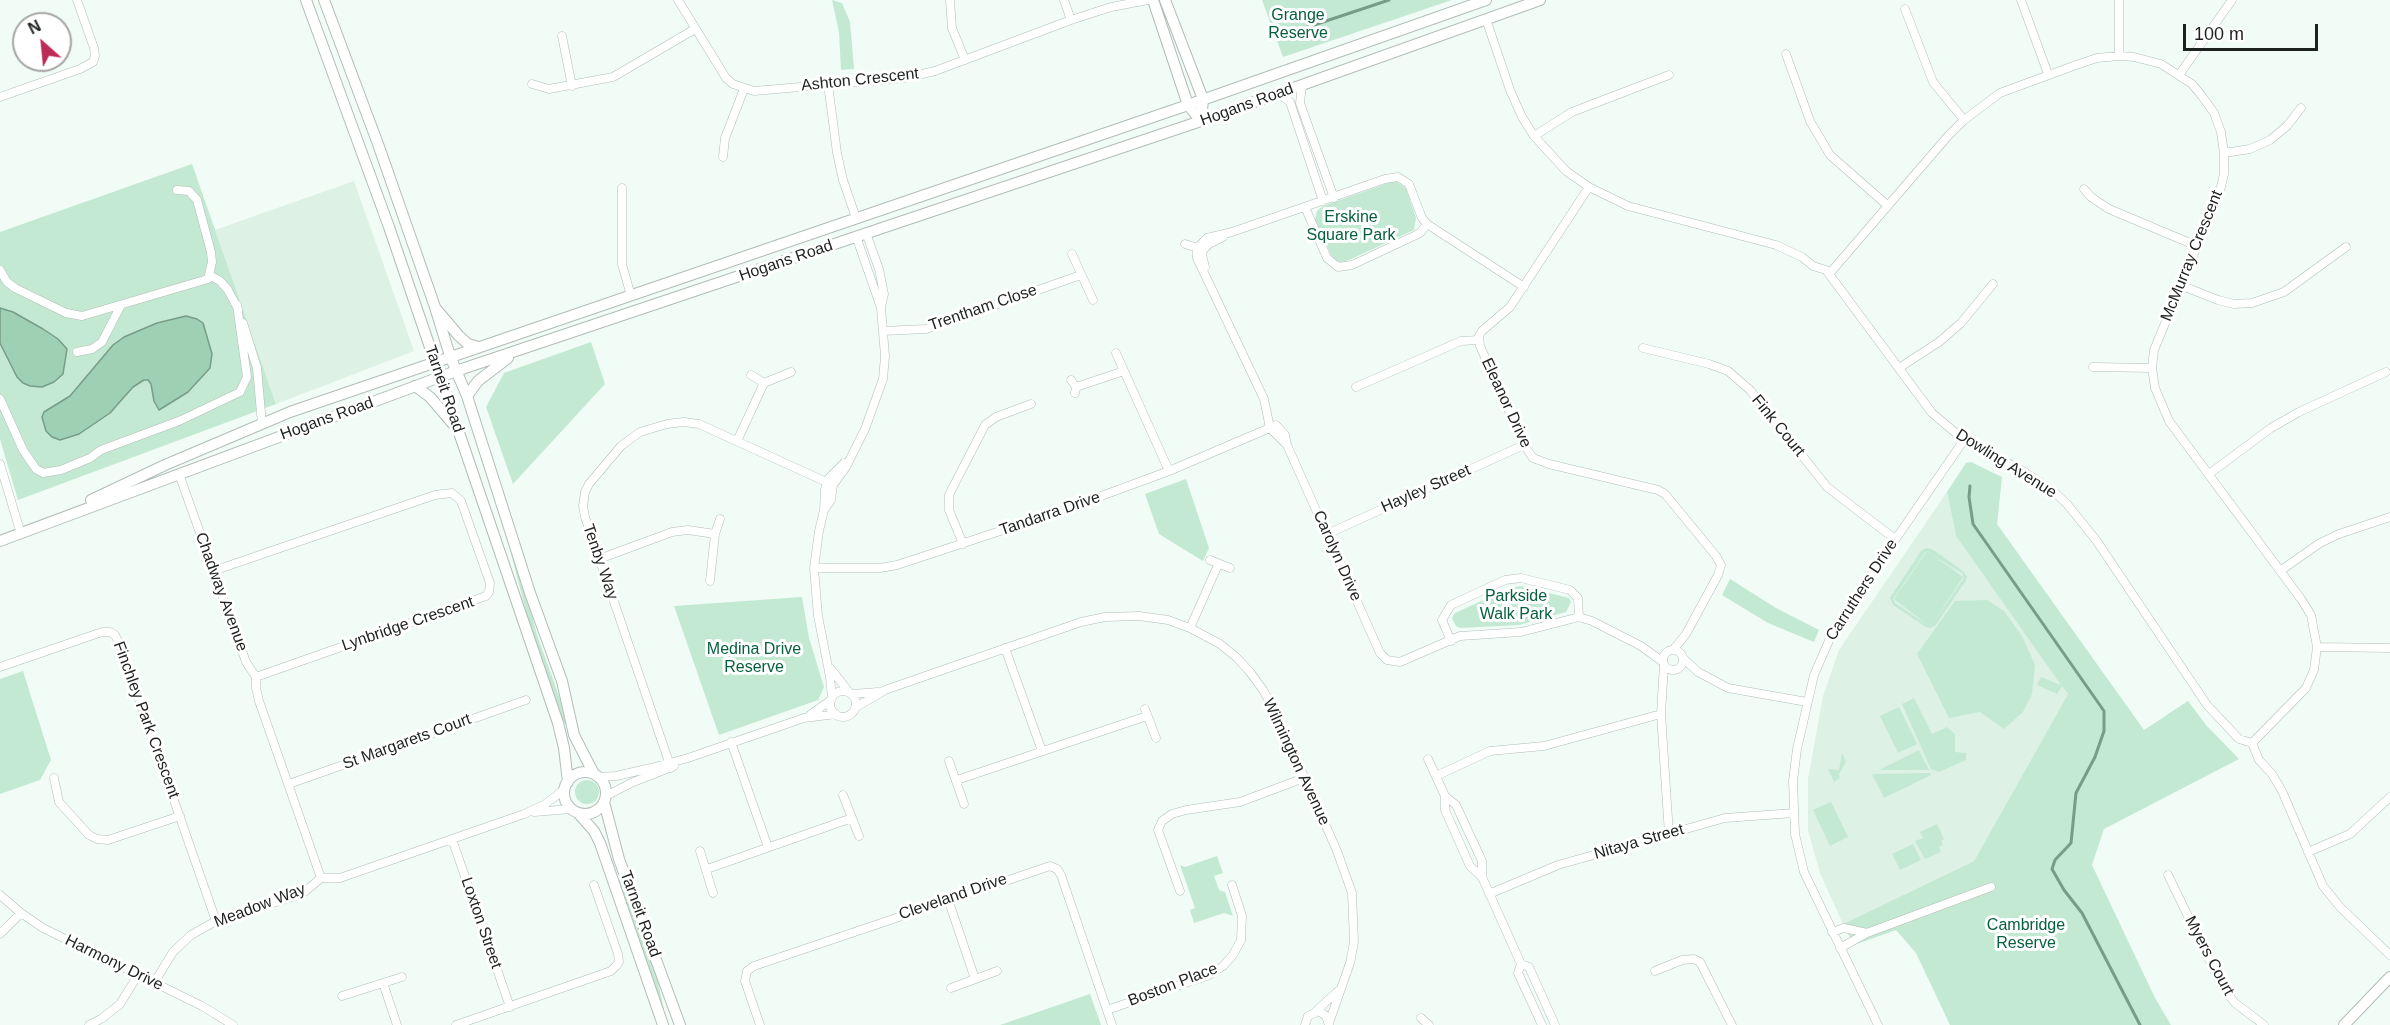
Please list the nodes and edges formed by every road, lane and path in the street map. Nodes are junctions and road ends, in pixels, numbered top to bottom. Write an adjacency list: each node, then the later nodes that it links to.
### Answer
1 (77, 0): 34 (street)
2 (306, 0): 79 (street, Tarneit Road)
3 (324, 0): 70 (street, Tarneit Road)
4 (678, 0): 18 (street)
5 (950, 0): 24 (street)
6 (1064, 0): 17 (street)
7 (1148, 0): 17 (street, Ashton Crescent)
8 (1153, 0): 21 (street)
9 (1165, 0): 19 (street)
10 (2021, 0): 25 (street)
11 (2119, 0): 23 (street)
12 (2232, 0): 27 (street)
13 (1483, 1): 16 (street, Dowling Avenue); 35 (street, Hogans Road)
14 (1534, 1): 16 (street, Hogans Road)
15 (1905, 9): 38 (street)
16 (1486, 19): 30 (street, Hogans Road); 40 (street, Dowling Avenue)
17 (1071, 20): 24 (street, Ashton Crescent)
18 (695, 29): 31 (street); 32 (street)
19 (1178, 35): 21 (street); 35 (street)
20 (562, 36): 31 (street)
21 (1165, 40): 36 (street)
22 (1786, 54): 49 (street)
23 (2119, 56): 25 (street, McMurray Crescent); 27 (street, McMurray Crescent)
24 (965, 60): 29 (street, Ashton Crescent)
25 (2048, 74): 38 (street, McMurray Crescent)
26 (1669, 75): 40 (street)
27 (2179, 75): 41 (street, McMurray Crescent)
28 (532, 84): 31 (street)
29 (828, 84): 32 (street, Ashton Crescent); 51 (street)
30 (1302, 85): 33 (street, Hogans Road); 47 (street)
31 (572, 86)
32 (744, 89): 42 (street)
33 (1278, 93): 39 (street, Hogans Road); 48 (street)
34 (0, 97)
35 (1203, 99): 36 (street, Hogans Road); 39 (street)
36 (1188, 105): 39 (street); 51 (street, Hogans Road)
37 (2301, 108): 41 (street)
38 (1964, 120): 49 (street, McMurray Crescent)
39 (1201, 121): 53 (street, Hogans Road)
40 (1534, 136): 43 (street, Dowling Avenue)
41 (2224, 153): 55 (street, McMurray Crescent)
42 (723, 157)
43 (1589, 187): 60 (street, Dowling Avenue); 65 (street, Eleanor Drive)
44 (622, 188): 66 (street)
45 (2084, 189): 55 (street)
46 (177, 190): 62 (street)
47 (1334, 198): 48 (street); 52 (street)
48 (1323, 201): 50 (street)
49 (1887, 205): 60 (street, McMurray Crescent)
50 (1305, 207): 52 (street); 57 (street)
51 (856, 218): 53 (street); 66 (street, Hogans Road)
52 (1427, 224): 65 (street)
53 (861, 235): 71 (street); 76 (street, Hogans Road)
54 (1185, 244): 57 (street)
55 (2197, 246): 64 (street, McMurray Crescent)
56 (2346, 247): 64 (street)
57 (1200, 249): 99 (street, Carolyn Drive)
58 (1072, 254): 61 (street)
59 (0, 270): 68 (street)
60 (1830, 273): 81 (street, Dowling Avenue)
61 (1081, 275): 67 (street); 71 (street, Trentham Close)
62 (211, 276): 68 (street); 69 (street)
63 (1993, 284): 81 (street)
64 (2180, 285): 82 (street, McMurray Crescent)
65 (1524, 287): 72 (street, Eleanor Drive)
66 (631, 296): 73 (street, Hogans Road)
67 (1093, 300)
68 (122, 304): 75 (street)
69 (237, 305): 94 (street); 98 (street)
70 (435, 308): 73 (street); 78 (street, Tarneit Road)
71 (884, 331): 109 (street)
72 (1479, 340): 92 (street); 103 (street, Eleanor Drive)
73 (478, 347): 78 (street, Hogans Road)
74 (1643, 348): 116 (street, Fink Court)
75 (77, 352)
76 (515, 352): 84 (street, Hogans Road); 93 (street)
77 (1116, 353): 83 (street)
78 (450, 356): 79 (street, Hogans Road); 84 (street, Tarneit Road)
79 (434, 362): 88 (street, Tarneit Road); 97 (street, Hogans Road)
80 (2093, 367): 82 (street)
81 (1899, 368): 101 (street, Dowling Avenue)
82 (2152, 368): 108 (street, McMurray Crescent)
83 (1124, 370): 91 (street); 106 (street)
84 (456, 371): 88 (street, Hogans Road); 93 (street, Tarneit Road)
85 (791, 372): 89 (street)
86 (2386, 372): 108 (street)
87 (751, 375): 89 (street)
88 (440, 377): 90 (street, Hogans Road); 100 (street, Tarneit Road)
89 (764, 383): 102 (street)
90 (415, 386): 95 (street, Hogans Road); 100 (street)
91 (1074, 387)
92 (1356, 387)
93 (466, 396): 160 (street, Tarneit Road)
94 (0, 399)
95 (368, 404): 97 (street); 107 (street, Hogans Road)
96 (1031, 404): 118 (street)
97 (290, 412): 98 (street, Hogans Road)
98 (262, 424): 104 (street, Hogans Road)
99 (1273, 426): 106 (street, Tandarra Drive); 115 (street, Carolyn Drive)
100 (457, 429): 167 (street, Tarneit Road)
101 (1964, 440): 116 (street, Carruthers Drive); 155 (street, Dowling Avenue)
102 (737, 441): 109 (street, Tenby Way); 119 (street, Tenby Way)
103 (1524, 445): 115 (street, Hayley Street); 129 (street, Eleanor Drive)
104 (191, 454): 107 (street); 112 (street, Hogans Road)
105 (0, 464): 113 (street)
106 (1169, 471): 118 (street, Tandarra Drive)
107 (179, 474): 112 (street, Hogans Road); 124 (street, Chadway Avenue)
108 (2209, 474): 125 (street, McMurray Crescent)
109 (830, 483): 122 (street)
110 (2390, 517): 125 (street)
111 (720, 519): 114 (street)
112 (35, 528): 113 (street, Hogans Road)
113 (21, 534): 117 (street, Hogans Road)
114 (715, 534): 119 (street); 126 (street)
115 (1327, 534): 130 (street, Carolyn Drive)
116 (1895, 539): 148 (street, Carruthers Drive)
117 (0, 542)
118 (963, 544): 122 (street, Tandarra Drive)
119 (599, 559): 159 (street, Tenby Way)
120 (1210, 561): 121 (street)
121 (1218, 565): 123 (street); 128 (street)
122 (814, 568): 138 (street)
123 (1230, 568)
124 (213, 571): 142 (street, Chadway Avenue); 142 (street, Lynbridge Crescent)
125 (2280, 571): 132 (street, McMurray Crescent)
126 (710, 581)
127 (1579, 617): 130 (street); 130 (street); 131 (street)
128 (1190, 628): 133 (street, Wilmington Avenue); 164 (street, Wilmington Avenue)
129 (1686, 634): 135 (street, Eleanor Drive); 136 (street, Eleanor Drive)
130 (1451, 641)
131 (1641, 645): 135 (street); 137 (street)
132 (2317, 647): 134 (street); 155 (street, McMurray Crescent)
133 (1005, 648): 144 (street, Wilmington Avenue); 156 (street)
134 (2390, 648)
135 (1671, 651): 136 (street); 137 (street)
136 (1682, 656): 140 (street); 141 (street)
137 (1663, 663): 140 (street); 143 (street)
138 (828, 665): 145 (street); 146 (street)
139 (0, 667): 176 (street, Finchley Park Crescent)
140 (1677, 669): 141 (street); 143 (street)
141 (1698, 672): 148 (street)
142 (256, 677): 166 (street, Chadway Avenue)
143 (1661, 686): 151 (street)
144 (885, 690): 145 (street, Wilmington Avenue); 149 (street, Wilmington Avenue)
145 (850, 693): 146 (street); 149 (street)
146 (832, 699): 150 (street); 152 (street)
147 (526, 700): 166 (street, St Margarets Court)
148 (1807, 702): 174 (street, Carruthers Drive)
149 (855, 708): 150 (street)
150 (836, 714): 152 (street)
151 (1661, 714): 162 (street); 178 (street)
152 (804, 718): 154 (street)
153 (1156, 738): 156 (street)
154 (731, 742): 159 (street); 181 (street)
155 (2252, 743): 183 (street, Dowling Avenue)
156 (1042, 751): 165 (street)
157 (1428, 759): 162 (street)
158 (949, 761): 165 (street)
159 (671, 765): 161 (street)
160 (596, 776): 161 (street); 167 (street); 171 (street)
161 (638, 776): 171 (street)
162 (1436, 776): 169 (street)
163 (54, 778): 176 (street)
164 (1304, 778): 191 (street); 213 (street, Wilmington Avenue)
165 (957, 780): 172 (street)
166 (288, 784): 187 (street, Chadway Avenue)
167 (566, 785): 173 (street); 175 (street, Meadow Way)
168 (843, 795): 177 (street)
169 (1445, 796): 186 (street); 186 (street)
170 (2390, 797): 183 (street)
171 (605, 799): 173 (street); 225 (street, Tarneit Road)
172 (964, 804)
173 (575, 811): 175 (street, Meadow Way); 224 (street, Tarneit Road)
174 (1794, 813): 178 (street, Nitaya Street); 198 (street, Carruthers Drive)
175 (524, 814): 180 (street, Meadow Way)
176 (180, 816): 197 (street, Finchley Park Crescent)
177 (852, 818): 179 (street); 181 (street)
178 (1669, 834): 193 (street, Nitaya Street)
179 (859, 836)
180 (452, 838): 187 (street, Meadow Way); 215 (street, Loxton Street)
181 (768, 847): 184 (street)
182 (700, 851): 184 (street)
183 (2308, 852): 202 (street, Dowling Avenue)
184 (707, 869): 192 (street)
185 (2168, 875): 234 (street, Myers Court)
186 (1482, 877): 193 (street)
187 (321, 878): 197 (street, Meadow Way)
188 (594, 885): 215 (street)
189 (1232, 885): 216 (street, Boston Place)
190 (1991, 887): 199 (street)
191 (1180, 891)
192 (713, 893)
193 (1489, 894): 203 (street)
194 (0, 895): 196 (street, Harmony Drive)
195 (948, 899): 209 (street); 216 (street, Cleveland Drive); 226 (street, Cleveland Drive)
196 (21, 913): 200 (street); 206 (street, Harmony Drive)
197 (216, 921): 210 (street, Meadow Way)
198 (1832, 932): 199 (street); 201 (street, Carruthers Drive)
199 (1867, 933): 201 (street)
200 (0, 934)
201 (1840, 948): 233 (street, Carruthers Drive)
202 (2390, 955)
203 (1521, 964): 230 (street); 231 (street)
204 (997, 971): 209 (street)
205 (1655, 971): 232 (street)
206 (138, 975): 210 (street, Harmony Drive); 220 (street)
207 (402, 977): 211 (street)
208 (2390, 977): 235 (street)
209 (975, 979): 212 (street)
210 (154, 983): 221 (street, Harmony Drive)
211 (383, 983): 214 (street); 222 (street)
212 (951, 988)
213 (1340, 990): 217 (street, Wilmington Avenue); 219 (street, Wilmington Avenue)
214 (342, 996)
215 (510, 1007): 223 (street)
216 (1107, 1010): 227 (street, Cleveland Drive)
217 (1316, 1011): 219 (street); 228 (street, Wilmington Avenue)
218 (1421, 1018): 229 (street)
219 (1329, 1024)
220 (89, 1025)
221 (233, 1025)
222 (397, 1025)
223 (456, 1025)
224 (663, 1025)
225 (680, 1025)
226 (760, 1025)
227 (1112, 1025)
228 (1305, 1025)
229 (1429, 1025)
230 (1542, 1025)
231 (1555, 1025)
232 (1732, 1025)
233 (1878, 1025)
234 (2264, 1025)
235 (2344, 1025)

